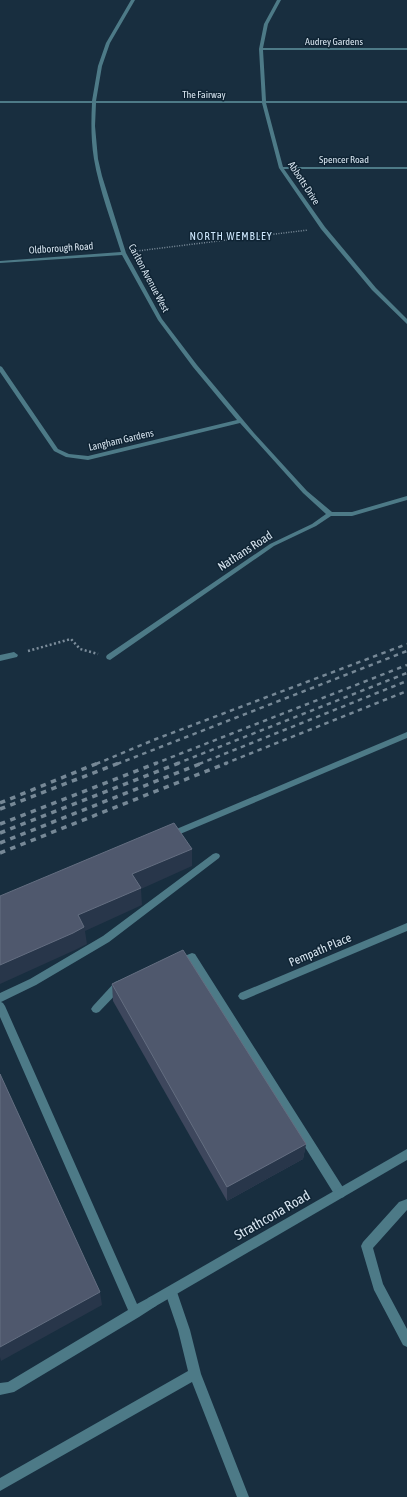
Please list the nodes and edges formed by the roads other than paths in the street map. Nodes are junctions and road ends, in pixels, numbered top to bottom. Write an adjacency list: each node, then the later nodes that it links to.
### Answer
1 (133, 0): 6 (street, Carlton Avenue West)
2 (279, 0): 4 (street, Abbotts Drive)
3 (407, 49): 4 (street, Audrey Gardens)
4 (261, 50): 7 (street, Abbotts Drive)
5 (0, 102): 6 (street, The Fairway)
6 (94, 102): 7 (street, The Fairway); 11 (street, Carlton Avenue West)
7 (264, 102): 8 (street, The Fairway); 9 (street, Abbotts Drive)
8 (407, 102)
9 (281, 168): 10 (street, Spencer Road); 13 (street, Abbotts Drive)
10 (407, 168)
11 (124, 253): 12 (street, Oldborough Road); 15 (street, Carlton Avenue West)
12 (0, 262)
13 (407, 322)
14 (0, 368): 15 (street, Langham Gardens)
15 (240, 421): 17 (street, Carlton Avenue West)
16 (407, 498): 17 (street)
17 (330, 514): 19 (street, Nathans Road)
18 (14, 655): 20 (street)
19 (110, 657)
20 (0, 658)
21 (407, 735): 22 (street)
22 (160, 839)
23 (216, 856): 28 (street)
24 (407, 927): 27 (street, Pempath Place)
25 (170, 966): 32 (street)
26 (132, 980): 30 (street)
27 (244, 996)
28 (0, 998)
29 (0, 1006): 35 (street)
30 (96, 1009)
31 (407, 1154): 32 (street, Strathcona Road)
32 (340, 1193): 34 (street, Strathcona Road)
33 (407, 1204): 36 (street)
34 (171, 1292): 35 (street, Strathcona Road); 37 (street)
35 (135, 1312): 38 (street, Strathcona Road)
36 (407, 1340)
37 (195, 1374): 39 (street); 40 (street)
38 (0, 1389)
39 (0, 1485)
40 (243, 1497)

